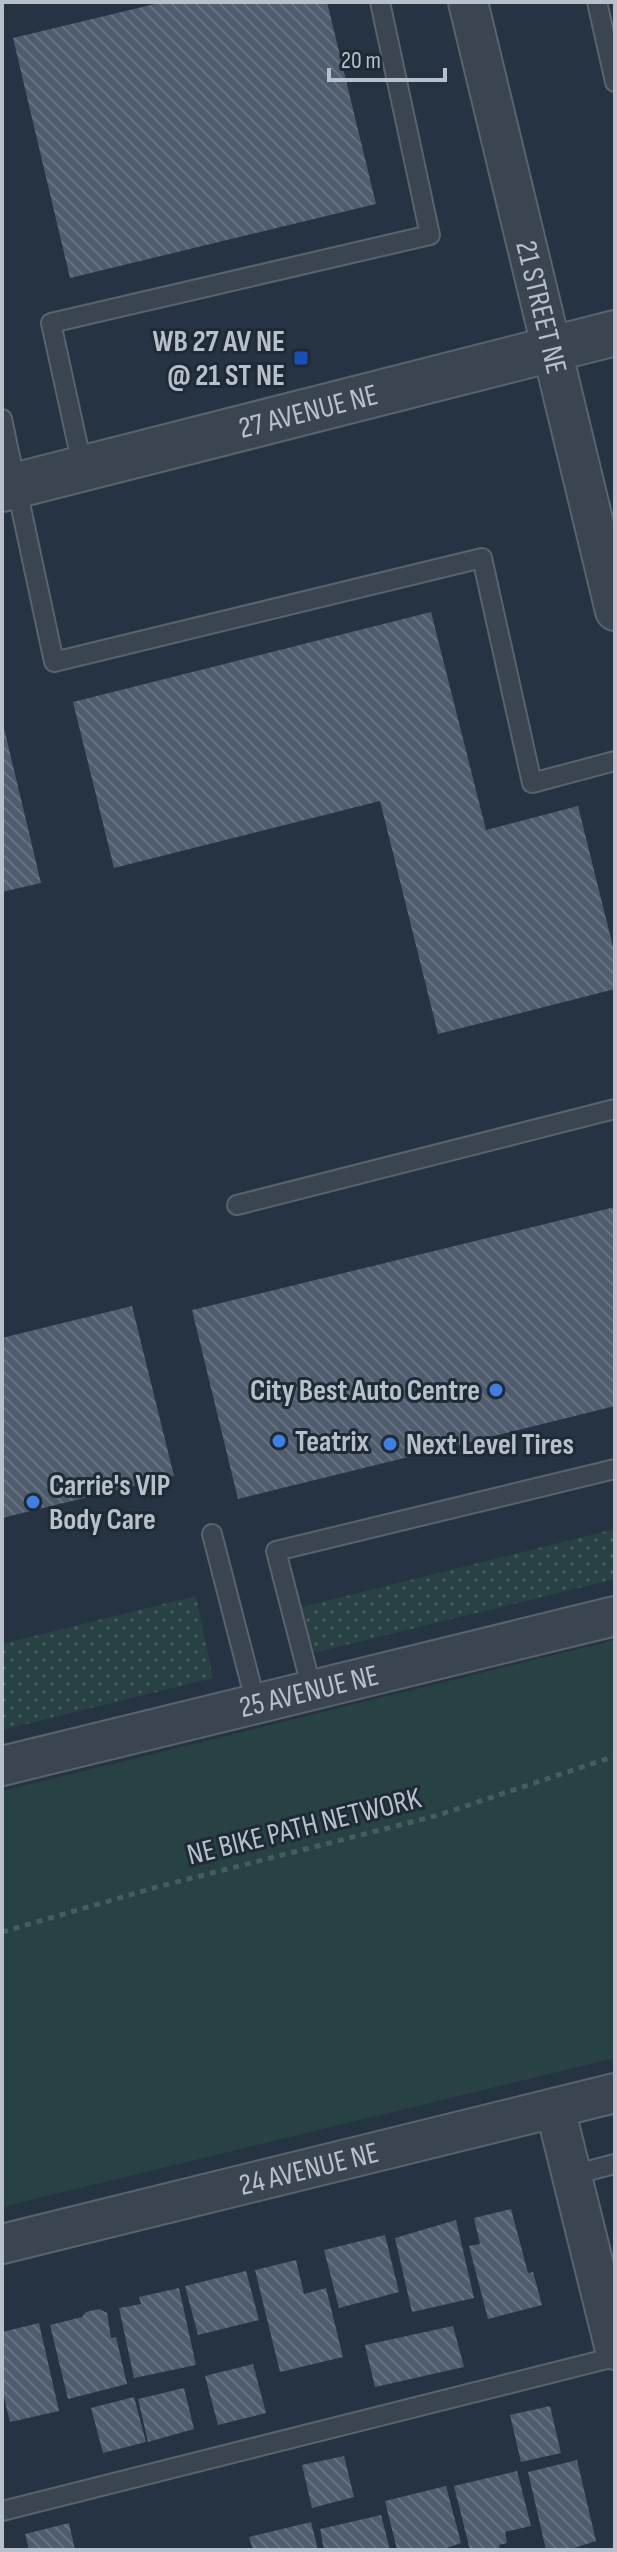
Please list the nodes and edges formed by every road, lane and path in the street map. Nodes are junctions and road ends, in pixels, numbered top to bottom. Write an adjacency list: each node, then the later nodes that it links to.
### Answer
1 (380, 2): 8 (lane)
2 (468, 2): 6 (street, 21 STREET NE)
3 (597, 2): 4 (lane)
4 (615, 82)
5 (615, 333): 6 (street, 27 AVENUE NE)
6 (550, 349): 8 (street, 27 AVENUE NE); 10 (street, 21 STREET NE)
7 (2, 419): 9 (lane)
8 (83, 469): 9 (street, 27 AVENUE NE)
9 (10, 487): 11 (lane)
10 (615, 611)
11 (615, 761)
12 (615, 1109): 13 (lane)
13 (237, 1205)
14 (615, 1469): 17 (lane)
15 (212, 1534): 18 (lane)
16 (615, 1616): 17 (street, 25 AVENUE NE)
17 (312, 1690): 18 (street, 25 AVENUE NE)
18 (256, 1704): 20 (street, 25 AVENUE NE)
19 (615, 1756): 21 (path, NE BIKE PATH NETWORK)
20 (2, 1766)
21 (2, 1932)
22 (615, 2093): 23 (street, 24 AVENUE NE)
23 (555, 2108): 25 (street); 26 (street, 24 AVENUE NE)
24 (615, 2164): 25 (lane)
25 (572, 2175): 27 (street)
26 (2, 2244)
27 (615, 2350)
28 (615, 2357): 29 (lane)
29 (2, 2511)

